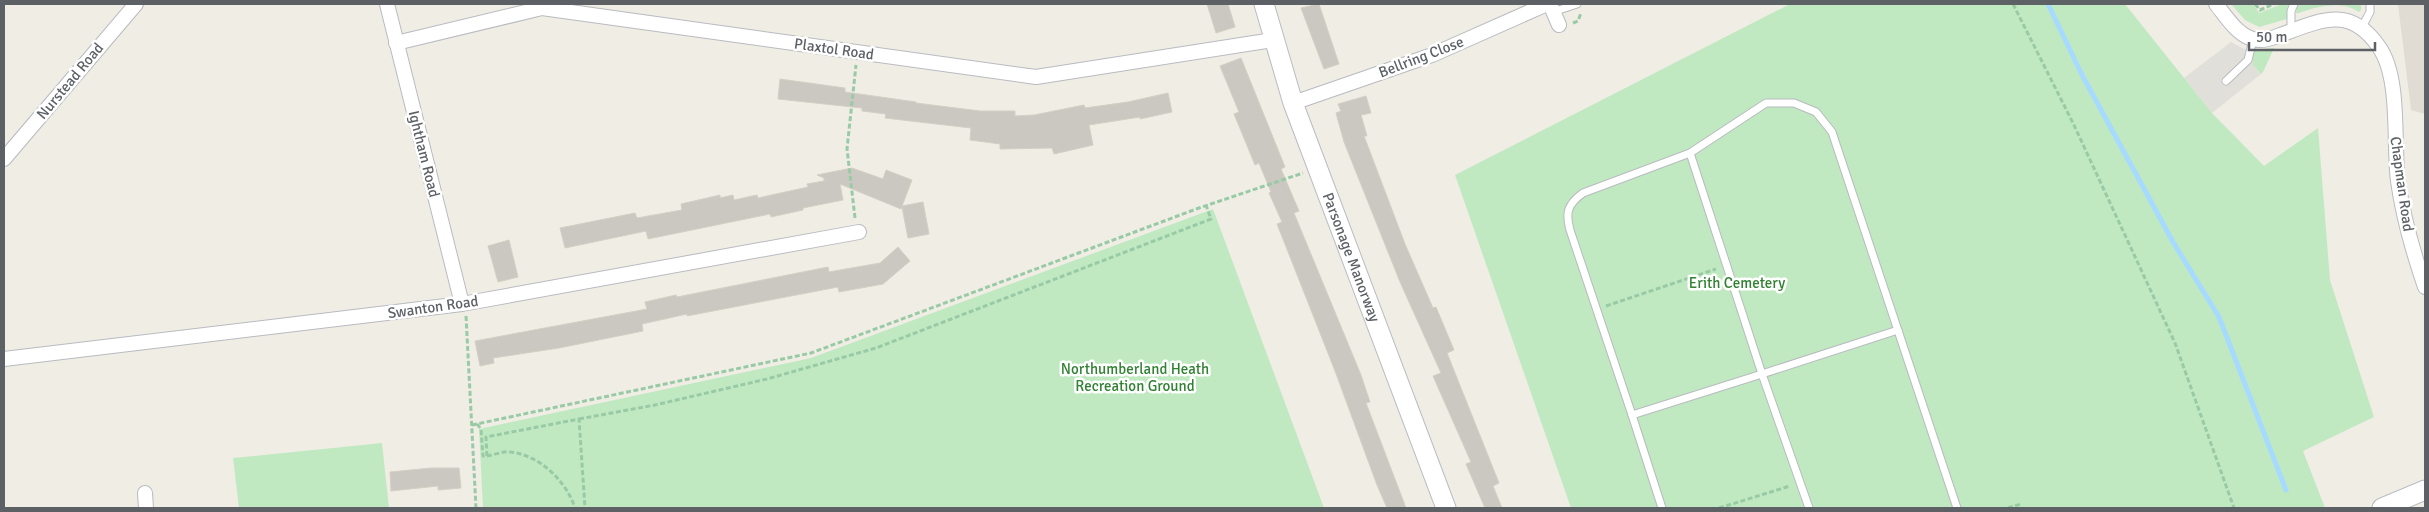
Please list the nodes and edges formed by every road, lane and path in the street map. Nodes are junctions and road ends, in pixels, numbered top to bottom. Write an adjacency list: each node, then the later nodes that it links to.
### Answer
1 (136, 4): 21 (street, Nurstead Road)
2 (387, 4): 16 (street, Ightham Road)
3 (1264, 4): 15 (street, Parsonage Manorway)
4 (1576, 4): 11 (lane)
5 (2013, 4): 50 (path)
6 (2216, 4): 14 (street)
7 (2255, 4): 8 (path)
8 (2274, 4)
9 (2294, 4): 13 (lane)
10 (2370, 4): 12 (lane)
11 (1552, 11): 19 (street, Bellring Close)
12 (2362, 27): 13 (street); 26 (street, Chapman Road)
13 (2291, 31): 14 (street)
14 (2253, 39): 18 (lane)
15 (1273, 40): 17 (street, Plaxtol Road); 19 (street, Parsonage Manorway)
16 (396, 43): 17 (street, Plaxtol Road); 27 (street, Ightham Road)
17 (857, 52): 24 (path)
18 (2226, 81)
19 (1293, 103): 22 (street, Parsonage Manorway)
20 (1690, 153): 25 (lane); 28 (lane); 29 (lane)
21 (4, 159)
22 (1317, 168): 23 (path); 44 (street, Parsonage Manorway)
23 (1206, 206): 33 (path); 34 (path)
24 (859, 232): 27 (street, Swanton Road)
25 (1726, 265): 28 (path); 31 (lane)
26 (2425, 287)
27 (462, 304): 30 (street, Swanton Road); 34 (path)
28 (1596, 310): 32 (lane)
29 (1898, 330): 31 (lane); 48 (lane)
30 (4, 358)
31 (1762, 374): 32 (lane); 36 (lane)
32 (1632, 415): 45 (lane)
33 (579, 418): 35 (path); 43 (path)
34 (474, 425): 35 (path); 41 (path)
35 (487, 456): 42 (path)
36 (1800, 483): 46 (path); 47 (lane)
37 (2425, 490): 51 (street)
38 (145, 493): 40 (street)
39 (2021, 504): 49 (path)
40 (146, 508)
41 (476, 508)
42 (575, 508)
43 (585, 508)
44 (1446, 508)
45 (1662, 508)
46 (1719, 508)
47 (1809, 508)
48 (1957, 508)
49 (2008, 508)
50 (2234, 508)
51 (2382, 508)

